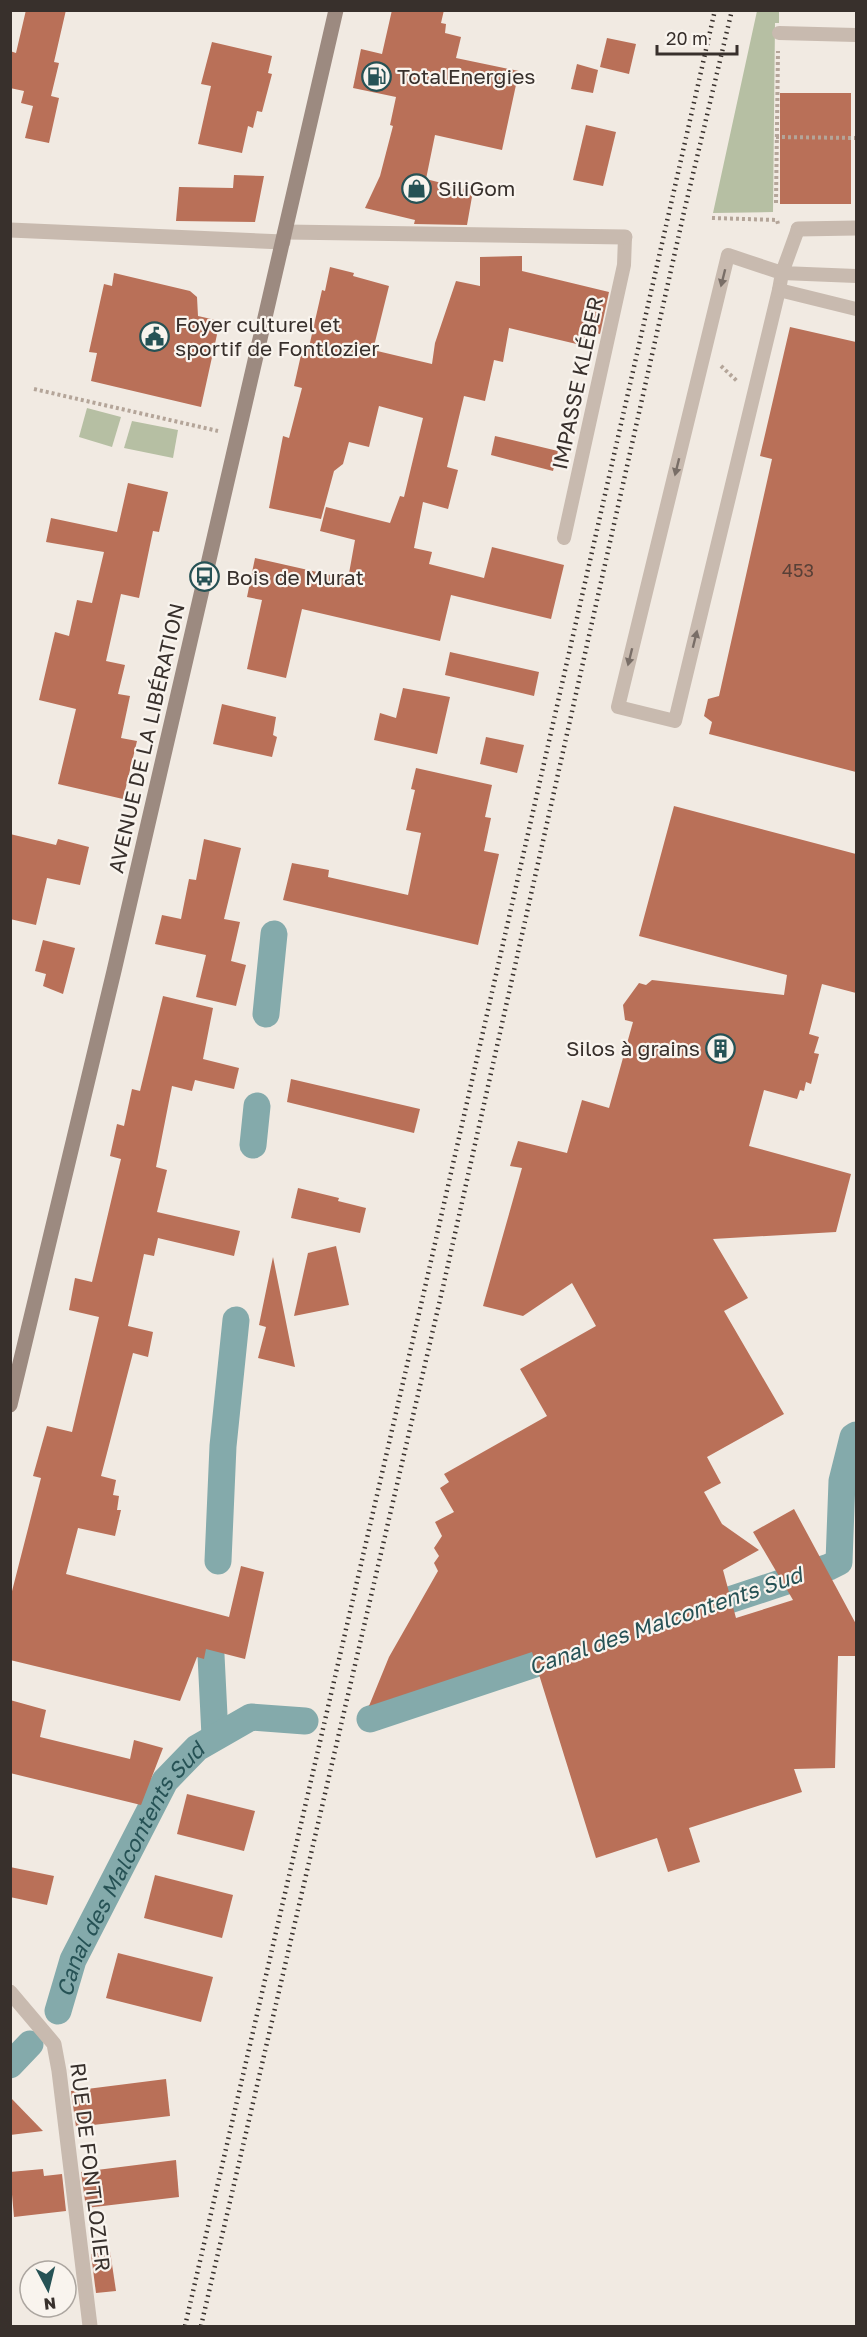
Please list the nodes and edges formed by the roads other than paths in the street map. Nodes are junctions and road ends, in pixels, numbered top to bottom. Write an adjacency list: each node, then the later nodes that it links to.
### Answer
1 (336, 10): 7 (main road, AVENUE DE LA LIBÉRATION)
2 (779, 33): 3 (lane)
3 (856, 35)
4 (856, 228): 5 (street)
5 (798, 229): 9 (lane)
6 (10, 230): 7 (street)
7 (284, 237): 8 (street); 14 (main road, AVENUE DE LA LIBÉRATION)
8 (625, 237): 13 (lane, IMPASSE KLÉBER)
9 (782, 273): 10 (lane); 11 (lane); 11 (lane, one-way to 11)
10 (856, 276)
11 (779, 290): 12 (lane)
12 (856, 309)
13 (564, 538)
14 (10, 1405)
15 (10, 1992): 16 (street, RUE DE FONTLOZIER)
16 (90, 2326)

